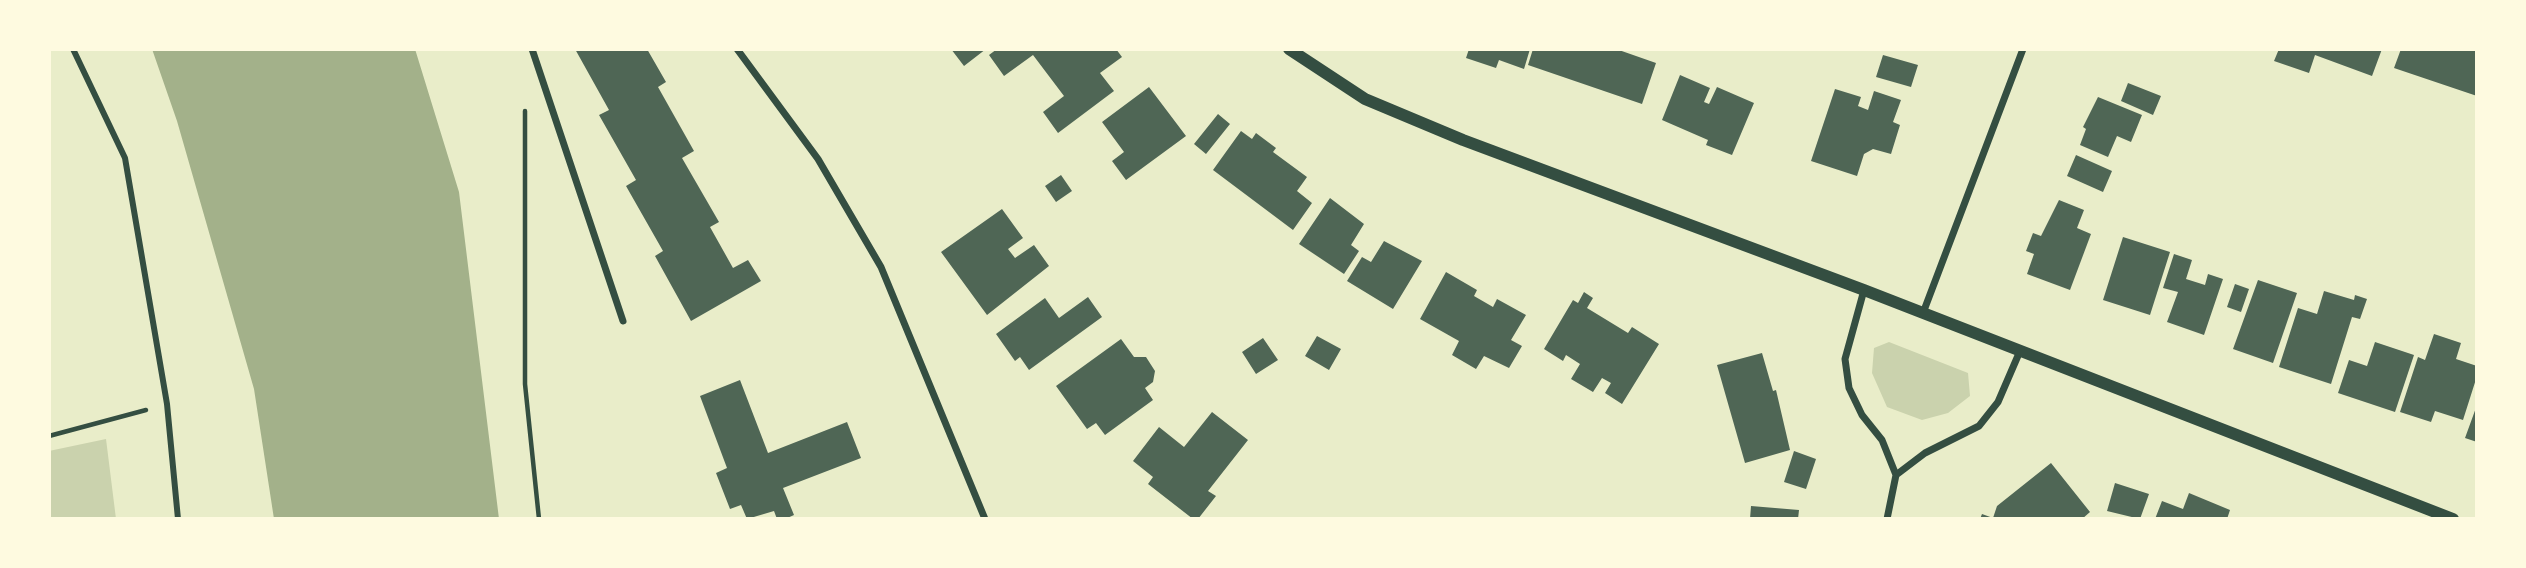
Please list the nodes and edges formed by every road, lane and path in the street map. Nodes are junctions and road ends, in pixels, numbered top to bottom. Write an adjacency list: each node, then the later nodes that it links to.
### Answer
1 (73, 49): 11 (street)
2 (532, 49): 9 (street)
3 (737, 49): 16 (street)
4 (1289, 49): 7 (street)
5 (2023, 49): 8 (street)
6 (525, 107): 15 (path)
7 (1864, 290): 8 (street); 13 (street)
8 (1923, 313): 10 (street)
9 (622, 321)
10 (2020, 351): 13 (street); 18 (street)
11 (167, 404): 12 (path); 14 (street)
12 (49, 436)
13 (1896, 475): 17 (street)
14 (178, 519)
15 (540, 519)
16 (985, 519)
17 (1887, 519)
18 (2453, 519)

